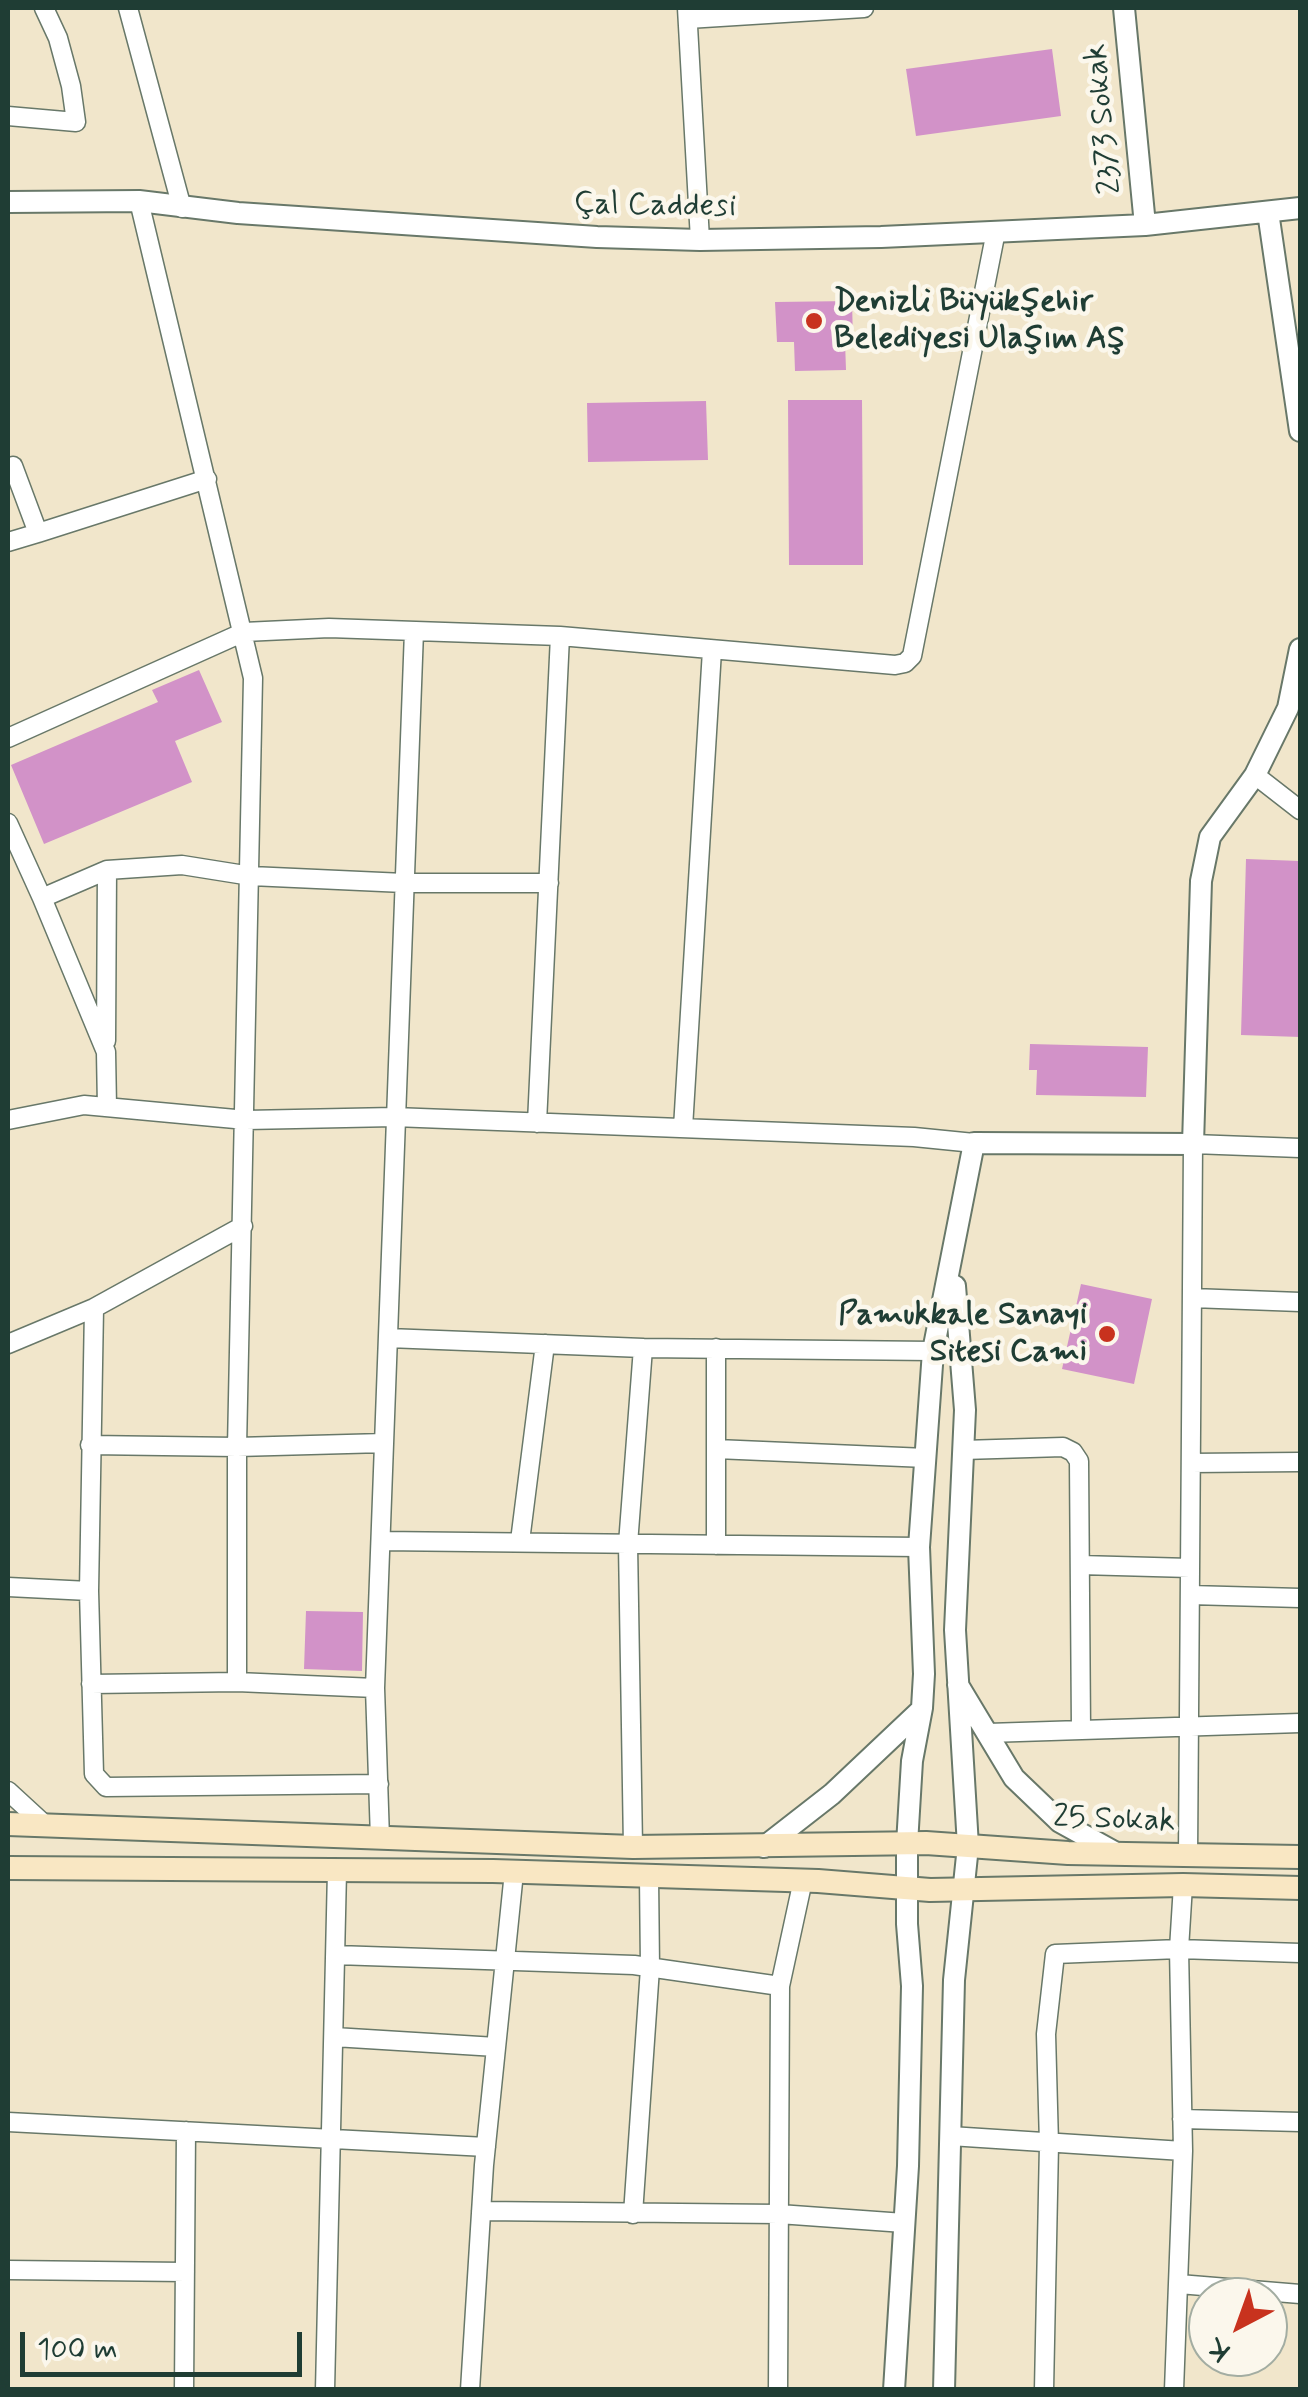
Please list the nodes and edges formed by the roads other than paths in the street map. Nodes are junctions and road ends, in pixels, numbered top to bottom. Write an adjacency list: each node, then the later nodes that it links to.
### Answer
1 (44, 8): 6 (street)
2 (128, 8): 9 (street)
3 (864, 8): 5 (street)
4 (1124, 8): 12 (street, 2373 Sokak)
5 (687, 13): 14 (street)
6 (8, 116)
7 (8, 202): 8 (street, Çal Caddesi)
8 (139, 202): 9 (street, Çal Caddesi); 18 (street)
9 (182, 208): 14 (street, Çal Caddesi)
10 (1300, 208): 11 (street, Çal Caddesi)
11 (1268, 212): 12 (street, Çal Caddesi); 15 (street)
12 (1146, 225): 13 (street, Çal Caddesi)
13 (996, 232): 14 (street, Çal Caddesi); 25 (street)
14 (700, 240)
15 (1297, 376): 16 (street)
16 (1300, 431)
17 (8, 468): 19 (street)
18 (207, 478): 19 (street); 22 (street)
19 (38, 533): 20 (street)
20 (8, 542)
21 (414, 631): 22 (street); 23 (street); 32 (street)
22 (244, 632): 26 (street); 31 (street)
23 (560, 636): 25 (street); 33 (street)
24 (1300, 649): 27 (street)
25 (712, 650): 41 (street)
26 (8, 738)
27 (1255, 775): 28 (street); 43 (street)
28 (1300, 810)
29 (8, 823): 34 (street)
30 (107, 870): 31 (street); 34 (street); 35 (street)
31 (251, 876): 32 (street); 39 (street)
32 (404, 882): 33 (street); 37 (street)
33 (548, 883): 40 (street)
34 (42, 898): 35 (street)
35 (106, 1052): 36 (street)
36 (108, 1107): 38 (street); 39 (street)
37 (394, 1118): 39 (street); 40 (street); 50 (street)
38 (8, 1120)
39 (246, 1120): 45 (street)
40 (537, 1123): 41 (street)
41 (684, 1128): 42 (street)
42 (974, 1143): 43 (street); 46 (street)
43 (1193, 1144): 44 (street); 47 (street)
44 (1300, 1148)
45 (244, 1226): 49 (street); 58 (street)
46 (953, 1264): 55 (street); 60 (street)
47 (1192, 1298): 48 (street); 63 (street)
48 (1300, 1302)
49 (94, 1308): 51 (street); 57 (street)
50 (388, 1338): 52 (street); 56 (street)
51 (8, 1344)
52 (545, 1344): 53 (street); 65 (street)
53 (643, 1348): 54 (street); 66 (street)
54 (716, 1348): 55 (street); 59 (street)
55 (934, 1350): 61 (street)
56 (384, 1443): 58 (street); 64 (street)
57 (90, 1446): 58 (street); 72 (street)
58 (237, 1447): 75 (street)
59 (716, 1450): 61 (street); 67 (street)
60 (963, 1450): 69 (street); 77 (street)
61 (926, 1458): 68 (street)
62 (1300, 1462): 63 (street)
63 (1190, 1464): 70 (street)
64 (381, 1541): 65 (street); 78 (street)
65 (520, 1541): 66 (street)
66 (628, 1544): 67 (street); 91 (street)
67 (716, 1545): 68 (street)
68 (920, 1547): 79 (street)
69 (1080, 1565): 70 (street); 82 (street)
70 (1190, 1568): 73 (street)
71 (8, 1587): 72 (street)
72 (89, 1592): 76 (street)
73 (1190, 1596): 74 (street); 81 (street)
74 (1300, 1598)
75 (237, 1682): 76 (street); 78 (street)
76 (92, 1684): 84 (street)
77 (957, 1684): 83 (street); 90 (street)
78 (375, 1688): 84 (street)
79 (922, 1708): 89 (street); 92 (street)
80 (1300, 1723): 81 (street)
81 (1189, 1726): 82 (street); 94 (street)
82 (1081, 1730): 83 (street)
83 (988, 1733): 93 (street)
84 (380, 1784): 88 (street)
85 (8, 1791): 87 (street)
86 (8, 1824): 87 (main road, 25 Sokak)
87 (45, 1825): 88 (main road, 25 Sokak)
88 (380, 1839): 91 (main road, 25 Sokak)
89 (916, 1843): 90 (main road, 25 Sokak); 92 (main road, 25 Sokak); 102 (street)
90 (968, 1846): 93 (main road, 25 Sokak); 104 (street)
91 (633, 1847): 92 (main road, 25 Sokak)
92 (764, 1847)
93 (1118, 1854): 94 (main road, 25 Sokak)
94 (1188, 1856): 95 (main road, 25 Sokak)
95 (1300, 1858)
96 (338, 1870): 97 (main road, 25 Sokak); 98 (main road, 25 Sokak); 107 (street)
97 (13, 1872)
98 (514, 1872): 99 (main road, 25 Sokak); 108 (street)
99 (648, 1876): 100 (main road, 25 Sokak); 109 (street)
100 (803, 1880): 102 (main road, 25 Sokak); 110 (street)
101 (1183, 1886): 103 (main road, 25 Sokak); 104 (main road, 25 Sokak); 105 (street)
102 (905, 1888): 104 (main road, 25 Sokak); 125 (street)
103 (1300, 1888)
104 (966, 1890): 117 (street)
105 (1179, 1949): 106 (street); 113 (street); 119 (street)
106 (1300, 1952)
107 (336, 1955): 108 (street); 111 (street)
108 (504, 1962): 109 (street); 112 (street)
109 (650, 1968): 110 (street); 123 (street)
110 (780, 1986): 124 (street)
111 (334, 2038): 112 (street); 118 (street)
112 (496, 2046): 120 (street)
113 (1182, 2118): 115 (street); 121 (street)
114 (8, 2122): 116 (street)
115 (1300, 2122)
116 (186, 2131): 118 (street); 127 (street)
117 (950, 2136): 119 (street); 135 (street)
118 (332, 2138): 120 (street); 131 (street)
119 (1049, 2144): 121 (street); 136 (street)
120 (486, 2147): 122 (street)
121 (1183, 2152): 128 (street)
122 (481, 2211): 123 (street); 132 (street)
123 (634, 2214): 124 (street)
124 (778, 2214): 125 (street); 133 (street)
125 (904, 2223): 134 (street)
126 (8, 2270): 127 (street)
127 (185, 2272): 130 (street)
128 (1179, 2284): 129 (street); 137 (street)
129 (1300, 2294)
130 (184, 2390)
131 (324, 2390)
132 (470, 2390)
133 (778, 2390)
134 (894, 2390)
135 (944, 2390)
136 (1044, 2390)
137 (1174, 2390)

